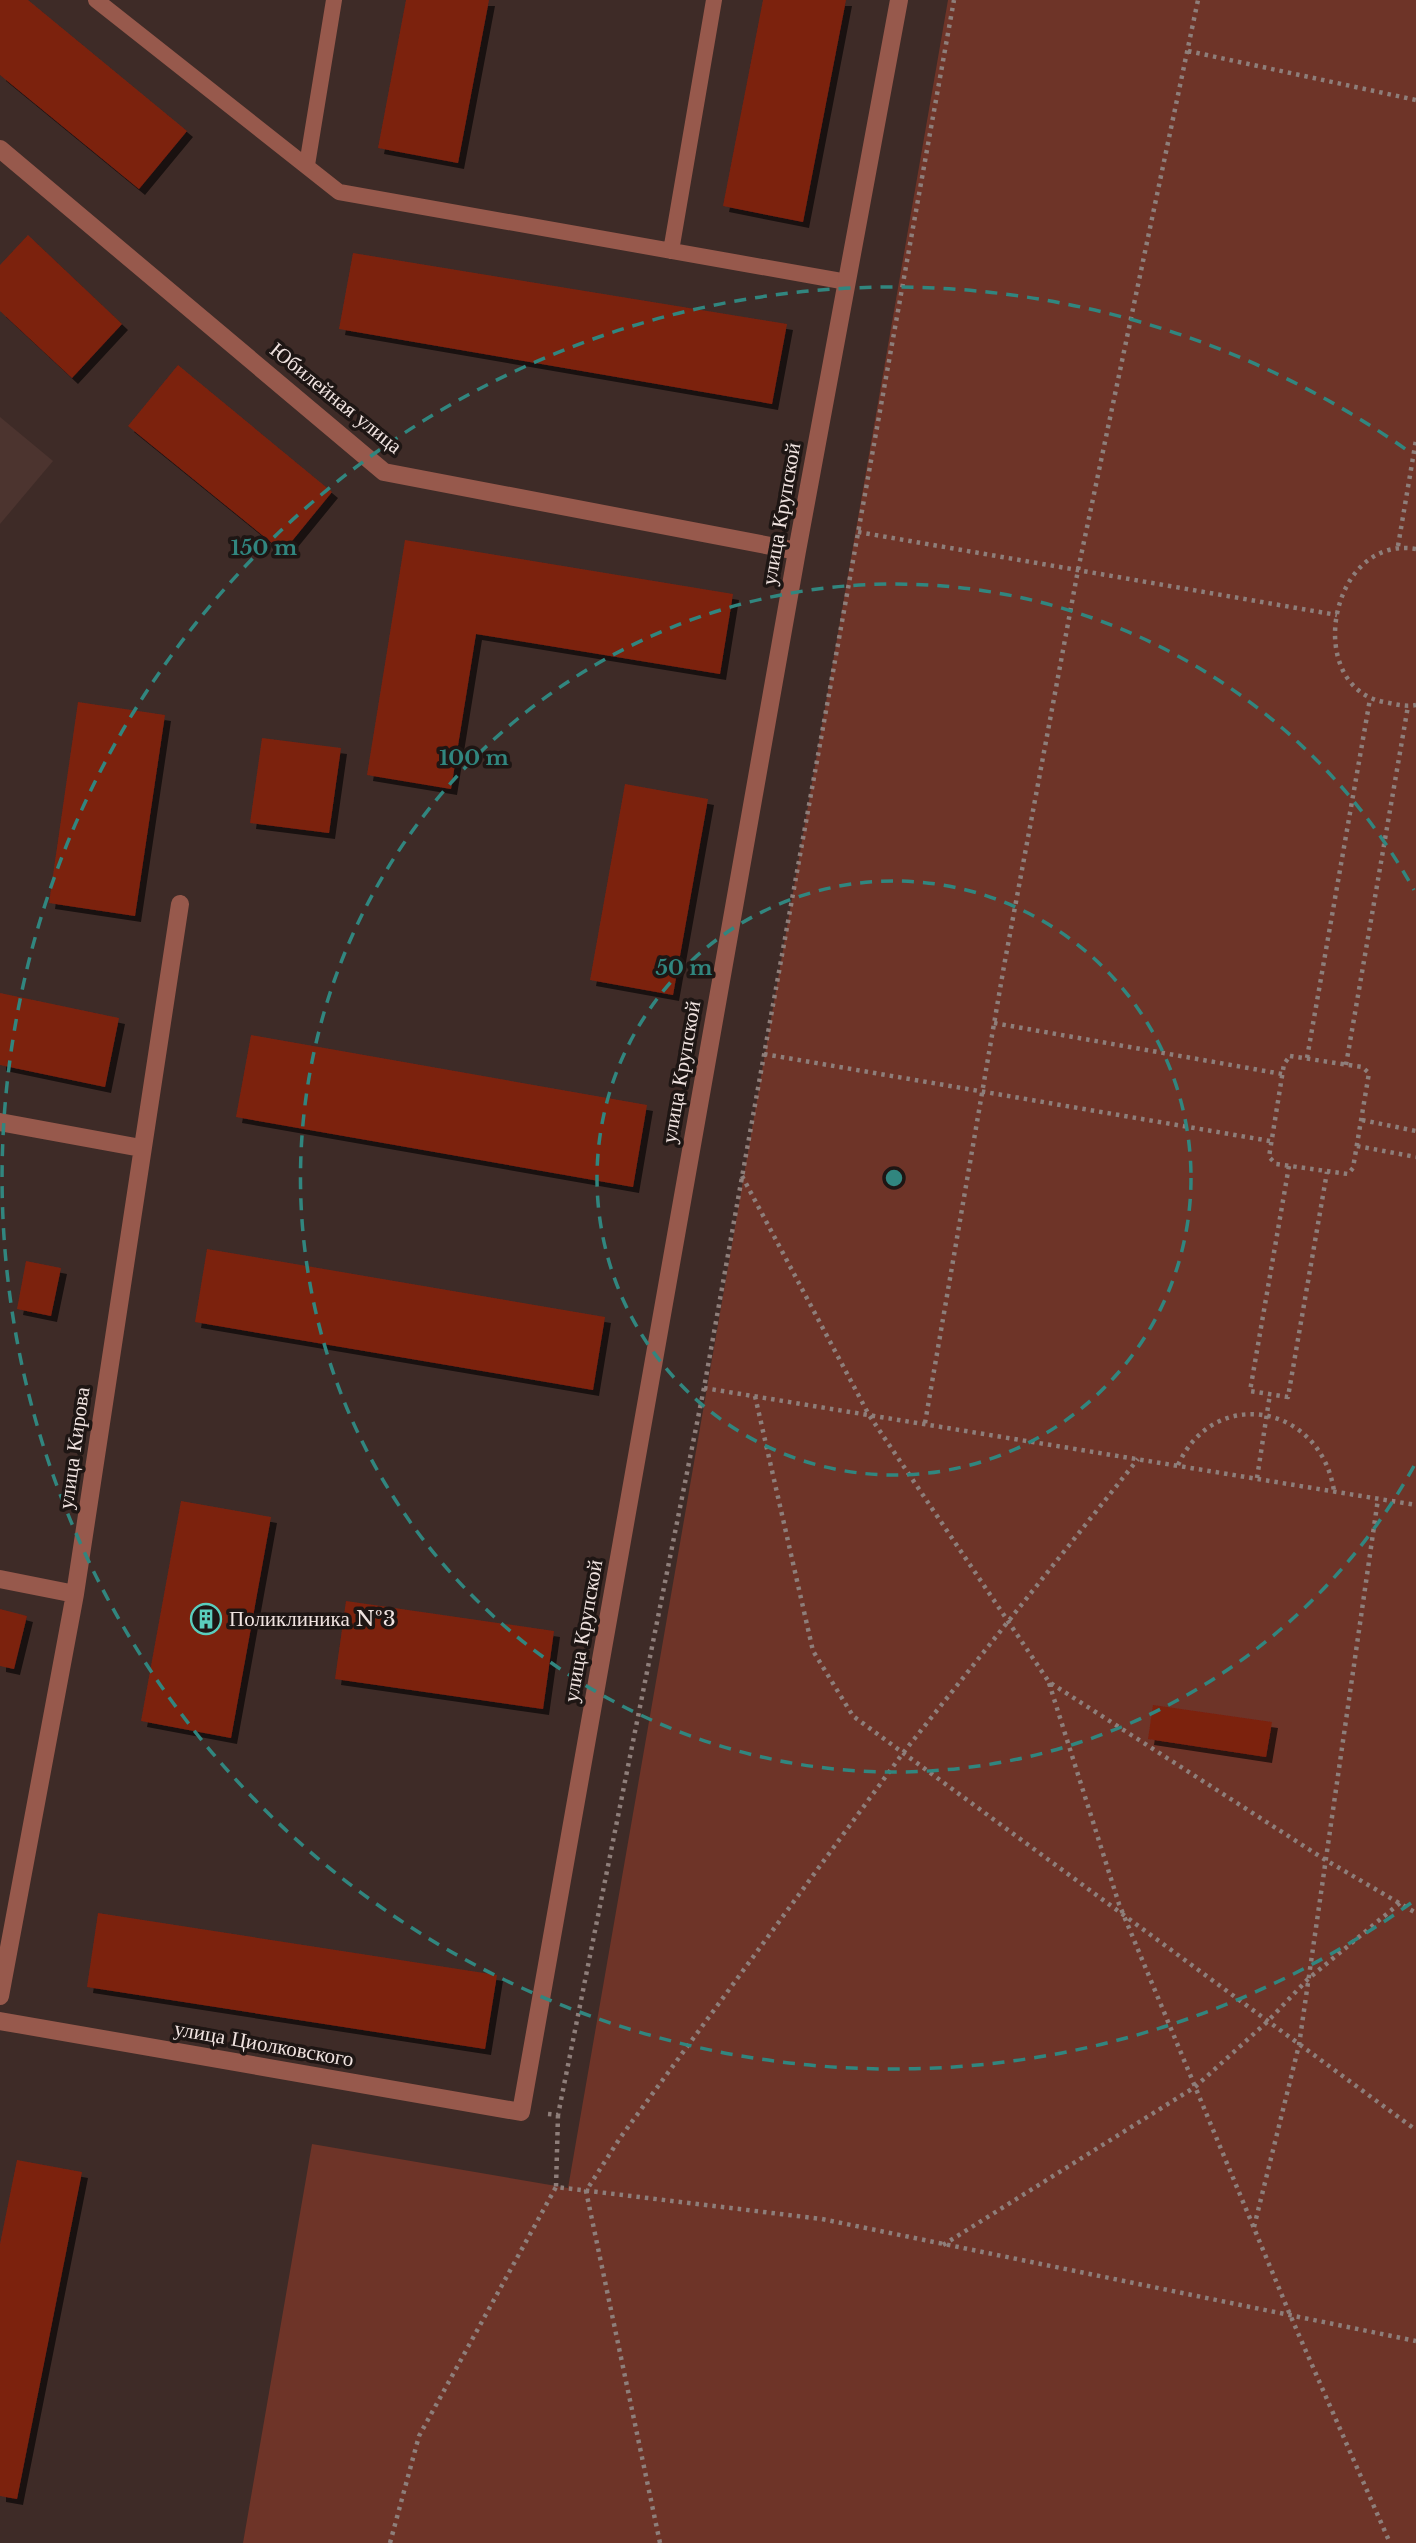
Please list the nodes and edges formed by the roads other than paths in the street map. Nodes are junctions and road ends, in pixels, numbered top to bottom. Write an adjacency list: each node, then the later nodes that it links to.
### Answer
1 (96, 0): 6 (lane)
2 (334, 0): 6 (lane)
3 (714, 0): 7 (lane)
4 (900, 0): 8 (street, улица Крупской)
5 (0, 149): 9 (street, Юбилейная улица)
6 (307, 165): 7 (lane)
7 (671, 251): 8 (lane)
8 (847, 282): 9 (street, улица Крупской)
9 (797, 551): 17 (street, улица Крупской)
10 (180, 904): 12 (street, улица Кирова)
11 (0, 1122): 12 (street)
12 (141, 1148): 14 (street, улица Кирова)
13 (0, 1579): 14 (street)
14 (75, 1594): 15 (street, улица Кирова)
15 (0, 1996)
16 (0, 2021): 17 (street, улица Циолковского)
17 (521, 2112)

